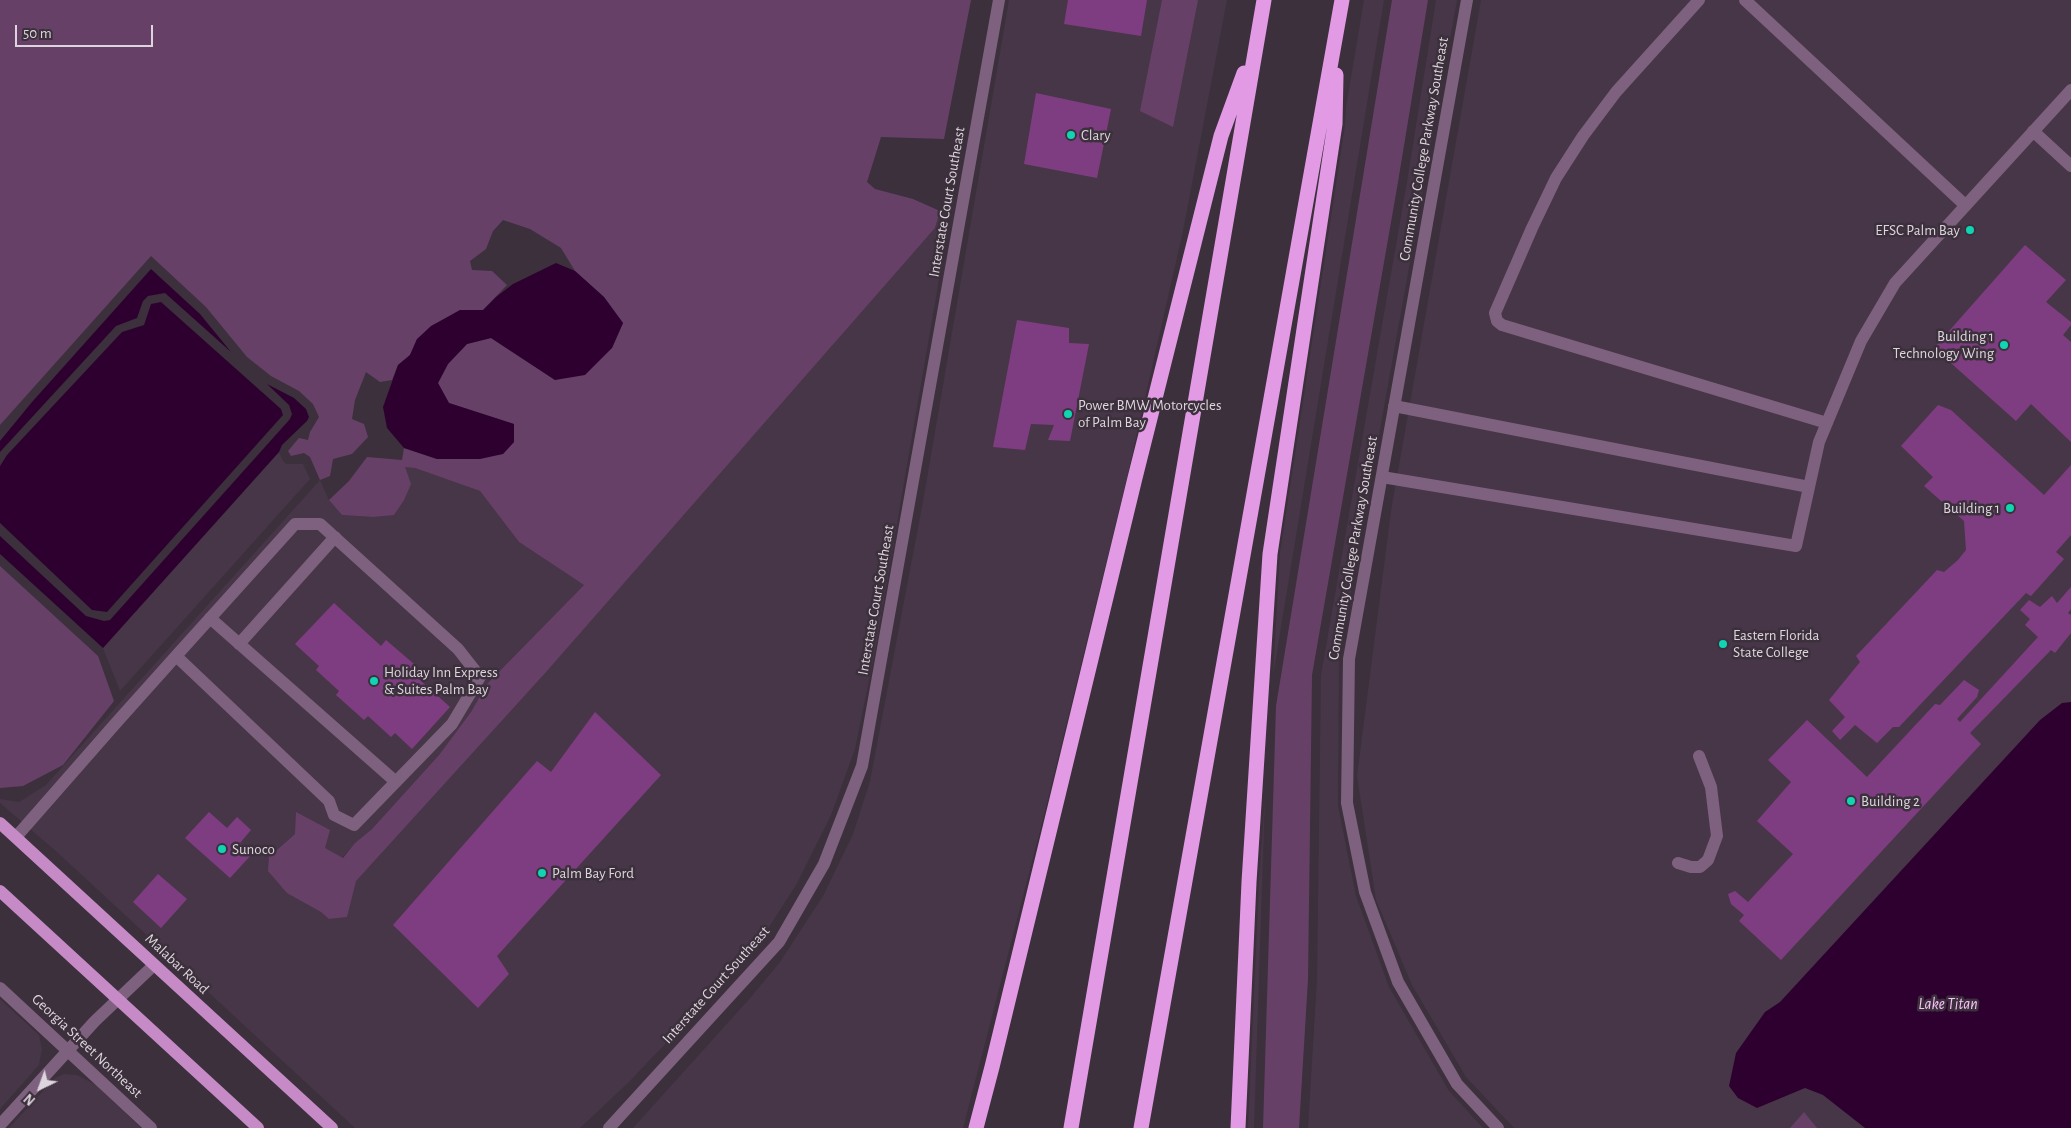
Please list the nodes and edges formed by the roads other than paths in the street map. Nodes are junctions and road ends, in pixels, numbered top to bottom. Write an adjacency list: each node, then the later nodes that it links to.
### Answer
1 (999, 0): 35 (street, Interstate Court Southeast)
2 (1264, 0): 8 (highway)
3 (1342, 0): 7 (highway)
4 (1467, 0): 13 (street, Community College Parkway Southeast)
5 (1699, 0): 14 (street)
6 (1745, 0): 12 (street)
7 (1338, 24): 38 (highway); 39 (highway)
8 (1257, 37): 36 (highway); 37 (highway)
9 (2071, 90): 10 (street)
10 (2033, 131): 11 (street); 12 (street)
11 (2071, 166)
12 (1964, 205): 14 (street)
13 (1394, 406): 15 (street, Community College Parkway Southeast); 16 (street)
14 (1827, 423): 16 (street)
15 (1382, 476): 16 (street); 40 (street, Community College Parkway Southeast)
16 (1809, 487)
17 (335, 538): 18 (street); 19 (street); 22 (street)
18 (210, 618): 19 (street); 20 (street)
19 (239, 644): 22 (street)
20 (176, 656): 22 (street); 24 (street)
21 (1699, 756): 25 (street)
22 (396, 782)
23 (0, 823): 24 (main road, Malabar Road)
24 (16, 838): 27 (main road, Malabar Road)
25 (1678, 863)
26 (0, 890): 29 (main road)
27 (154, 965): 29 (street); 34 (main road, Malabar Road)
28 (0, 988): 30 (street, Georgia Street Northeast)
29 (118, 999): 30 (street); 33 (main road)
30 (68, 1051): 31 (street); 32 (street, Georgia Street Northeast)
31 (0, 1125)
32 (151, 1128)
33 (258, 1128)
34 (332, 1128)
35 (609, 1128)
36 (976, 1128)
37 (1071, 1128)
38 (1141, 1128)
39 (1238, 1128)
40 (1498, 1128)

